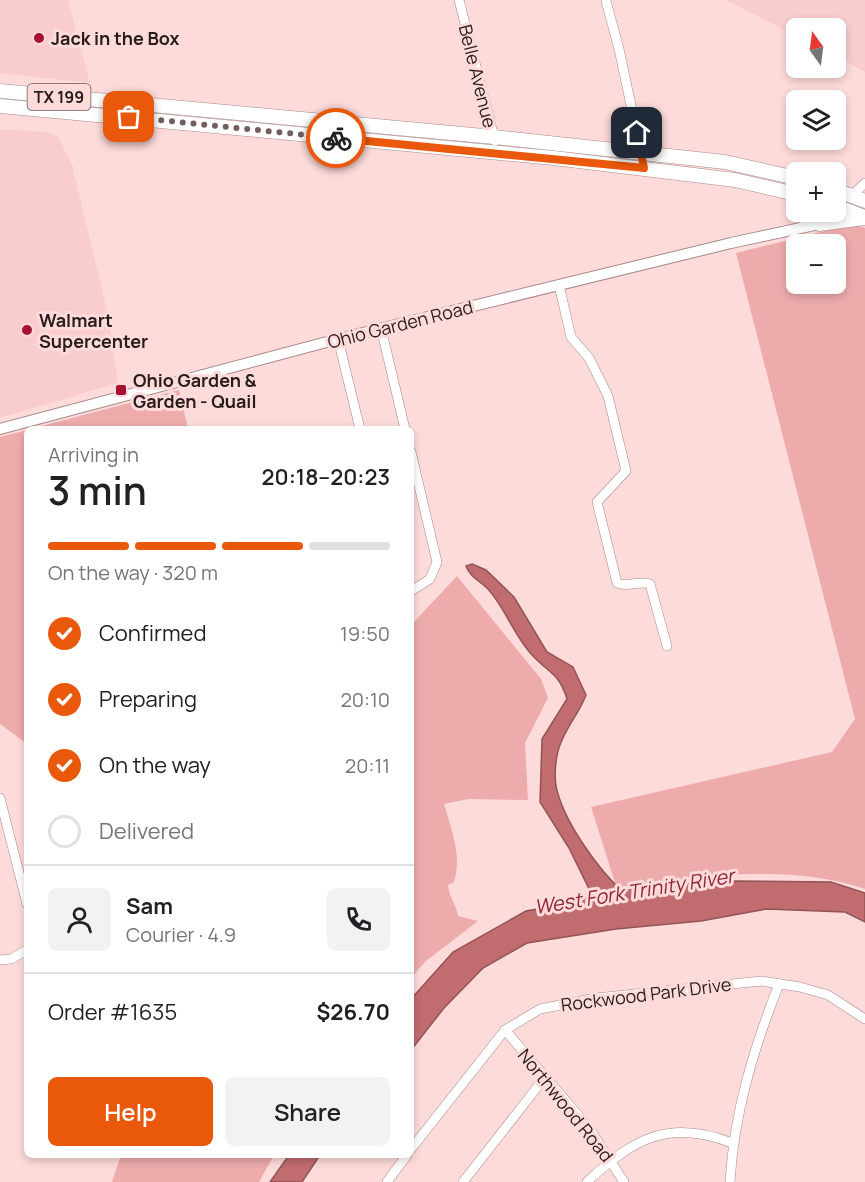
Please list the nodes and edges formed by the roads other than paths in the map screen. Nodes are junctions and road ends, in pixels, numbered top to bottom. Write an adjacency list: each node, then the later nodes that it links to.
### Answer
1 (459, 0): 6 (street, Belle Avenue)
2 (606, 1): 8 (street)
3 (0, 91): 5 (main road, TX 199)
4 (0, 105): 5 (main road, TX 199)
5 (307, 128): 6 (main road, TX 199); 7 (main road, TX 199)
6 (494, 137): 7 (street, Belle Avenue); 8 (main road, TX 199)
7 (497, 152): 9 (main road, TX 199)
8 (641, 154): 9 (street); 10 (main road, TX 199)
9 (644, 168): 12 (main road, TX 199)
10 (786, 176)
11 (865, 183): 14 (street)
12 (786, 192)
13 (846, 194): 14 (main road)
14 (851, 196): 15 (main road)
15 (865, 201)
16 (846, 210): 18 (main road)
17 (846, 218): 18 (main road)
18 (865, 218)
19 (812, 222): 20 (street, Ohio Garden Road)
20 (559, 285): 21 (street, Ohio Garden Road); 28 (street)
21 (381, 328): 22 (street, Ohio Garden Road); 24 (street)
22 (338, 339): 23 (street); 25 (street, Ohio Garden Road)
23 (359, 426)
24 (404, 426)
25 (0, 429)
26 (414, 464): 27 (street)
27 (414, 589)
28 (667, 646)
29 (0, 798): 30 (street)
30 (24, 892)
31 (24, 952): 32 (street)
32 (0, 960)
33 (779, 984): 34 (street, Rockwood Park Drive); 35 (street, Rockwood Park Drive); 37 (street)
34 (865, 1019)
35 (505, 1030): 36 (street, Northwood Road); 38 (street, Rockwood Park Drive)
36 (546, 1076): 40 (street, Northwood Road); 42 (street)
37 (732, 1143): 40 (street); 45 (street)
38 (414, 1145)
39 (404, 1158): 41 (street)
40 (611, 1159): 43 (street); 44 (street, Northwood Road)
41 (387, 1182)
42 (463, 1182)
43 (587, 1182)
44 (624, 1182)
45 (730, 1182)

